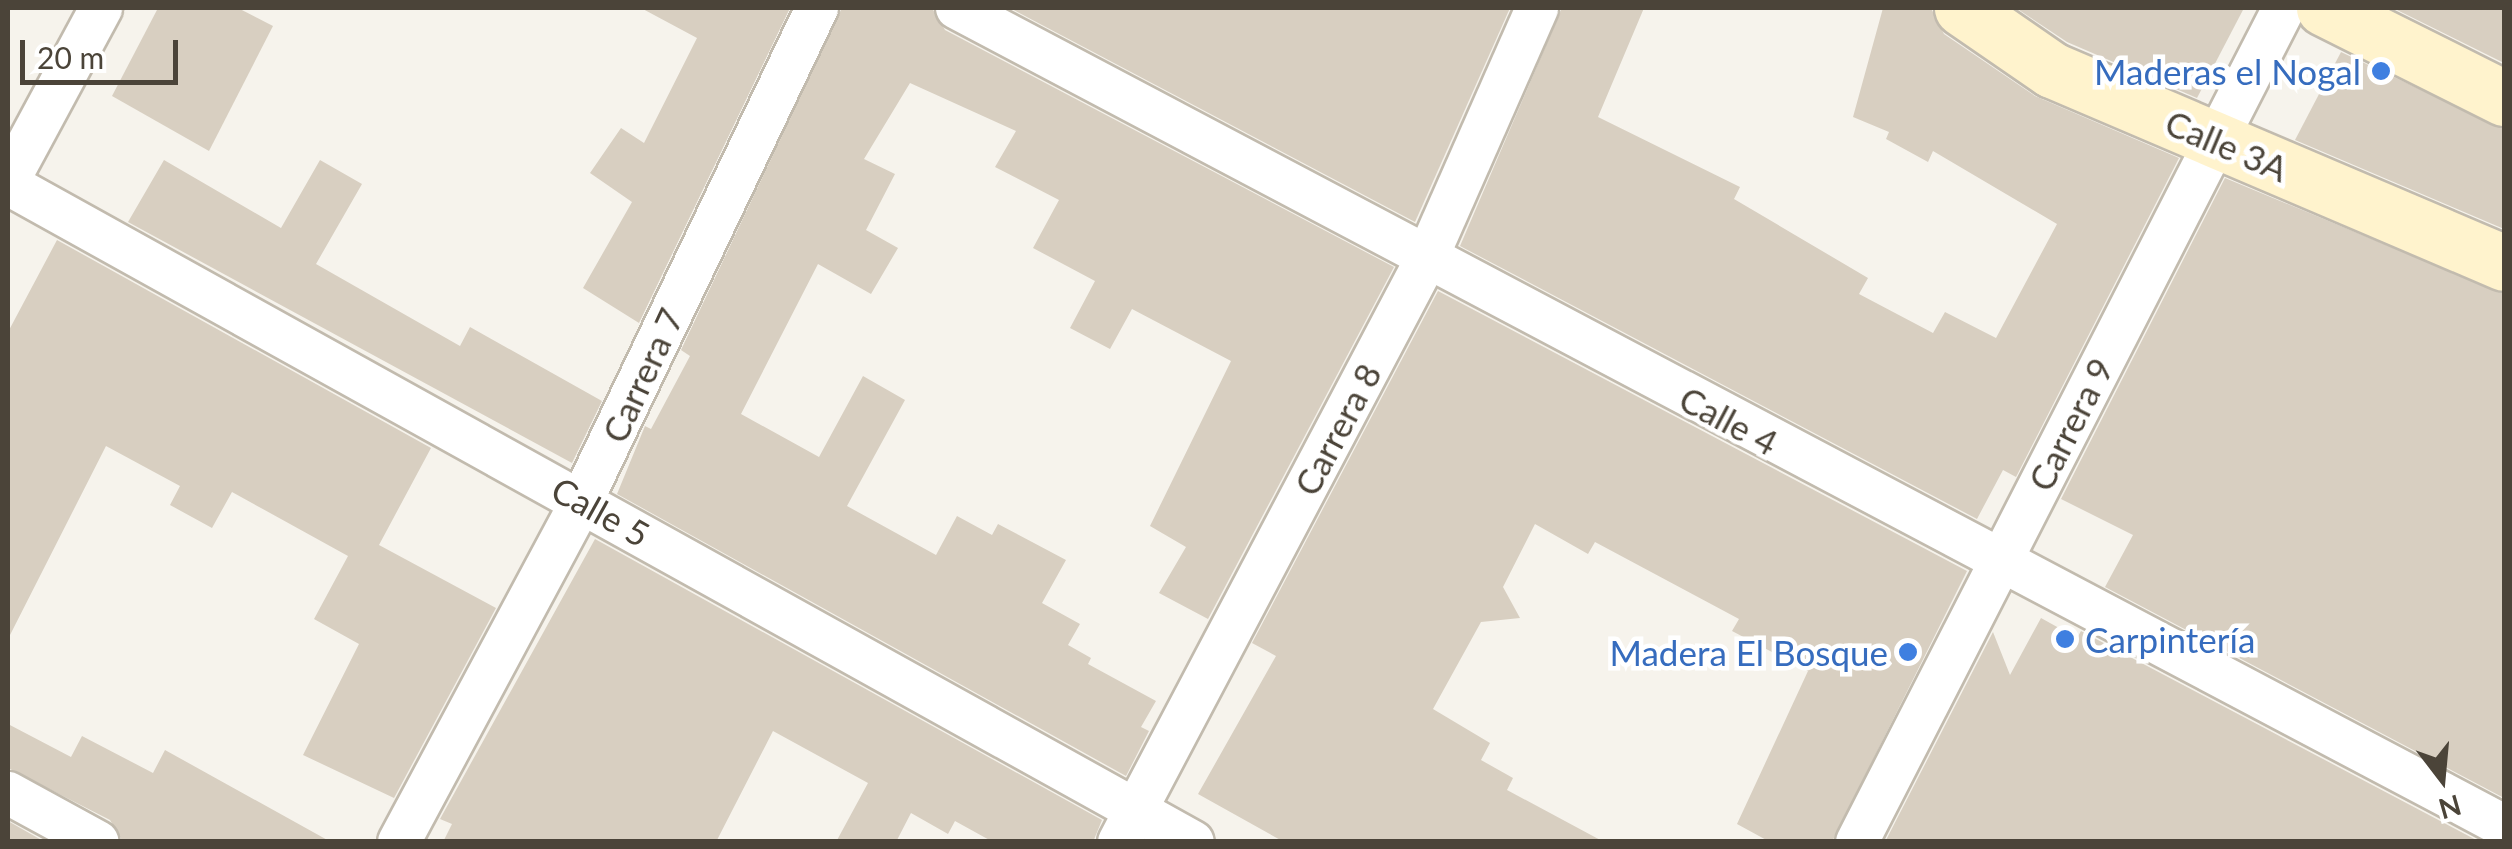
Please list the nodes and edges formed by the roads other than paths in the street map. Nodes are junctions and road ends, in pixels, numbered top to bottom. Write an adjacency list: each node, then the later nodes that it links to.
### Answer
1 (101, 8): 10 (street)
2 (816, 8): 13 (street, Carrera 7)
3 (957, 8): 11 (street, Calle 4)
4 (1536, 8): 11 (street, Carrera 8)
5 (1962, 8): 9 (street, Calle 3A)
6 (2284, 8): 9 (street, Carrera 9)
7 (2324, 8): 8 (street)
8 (2504, 98)
9 (2215, 140): 12 (street, Calle 3A); 14 (street, Carrera 9)
10 (8, 182): 13 (street, Calle 5)
11 (1426, 260): 14 (street, Calle 4); 16 (street, Carrera 8)
12 (2504, 263)
13 (582, 500): 16 (street, Calle 5); 19 (street, Carrera 7)
14 (1999, 562): 17 (street, Calle 4); 21 (street, Carrera 9)
15 (8, 793): 18 (street)
16 (1127, 826): 20 (street, Calle 5)
17 (2504, 826)
18 (98, 842)
19 (399, 842)
20 (1194, 842)
21 (1857, 842)

